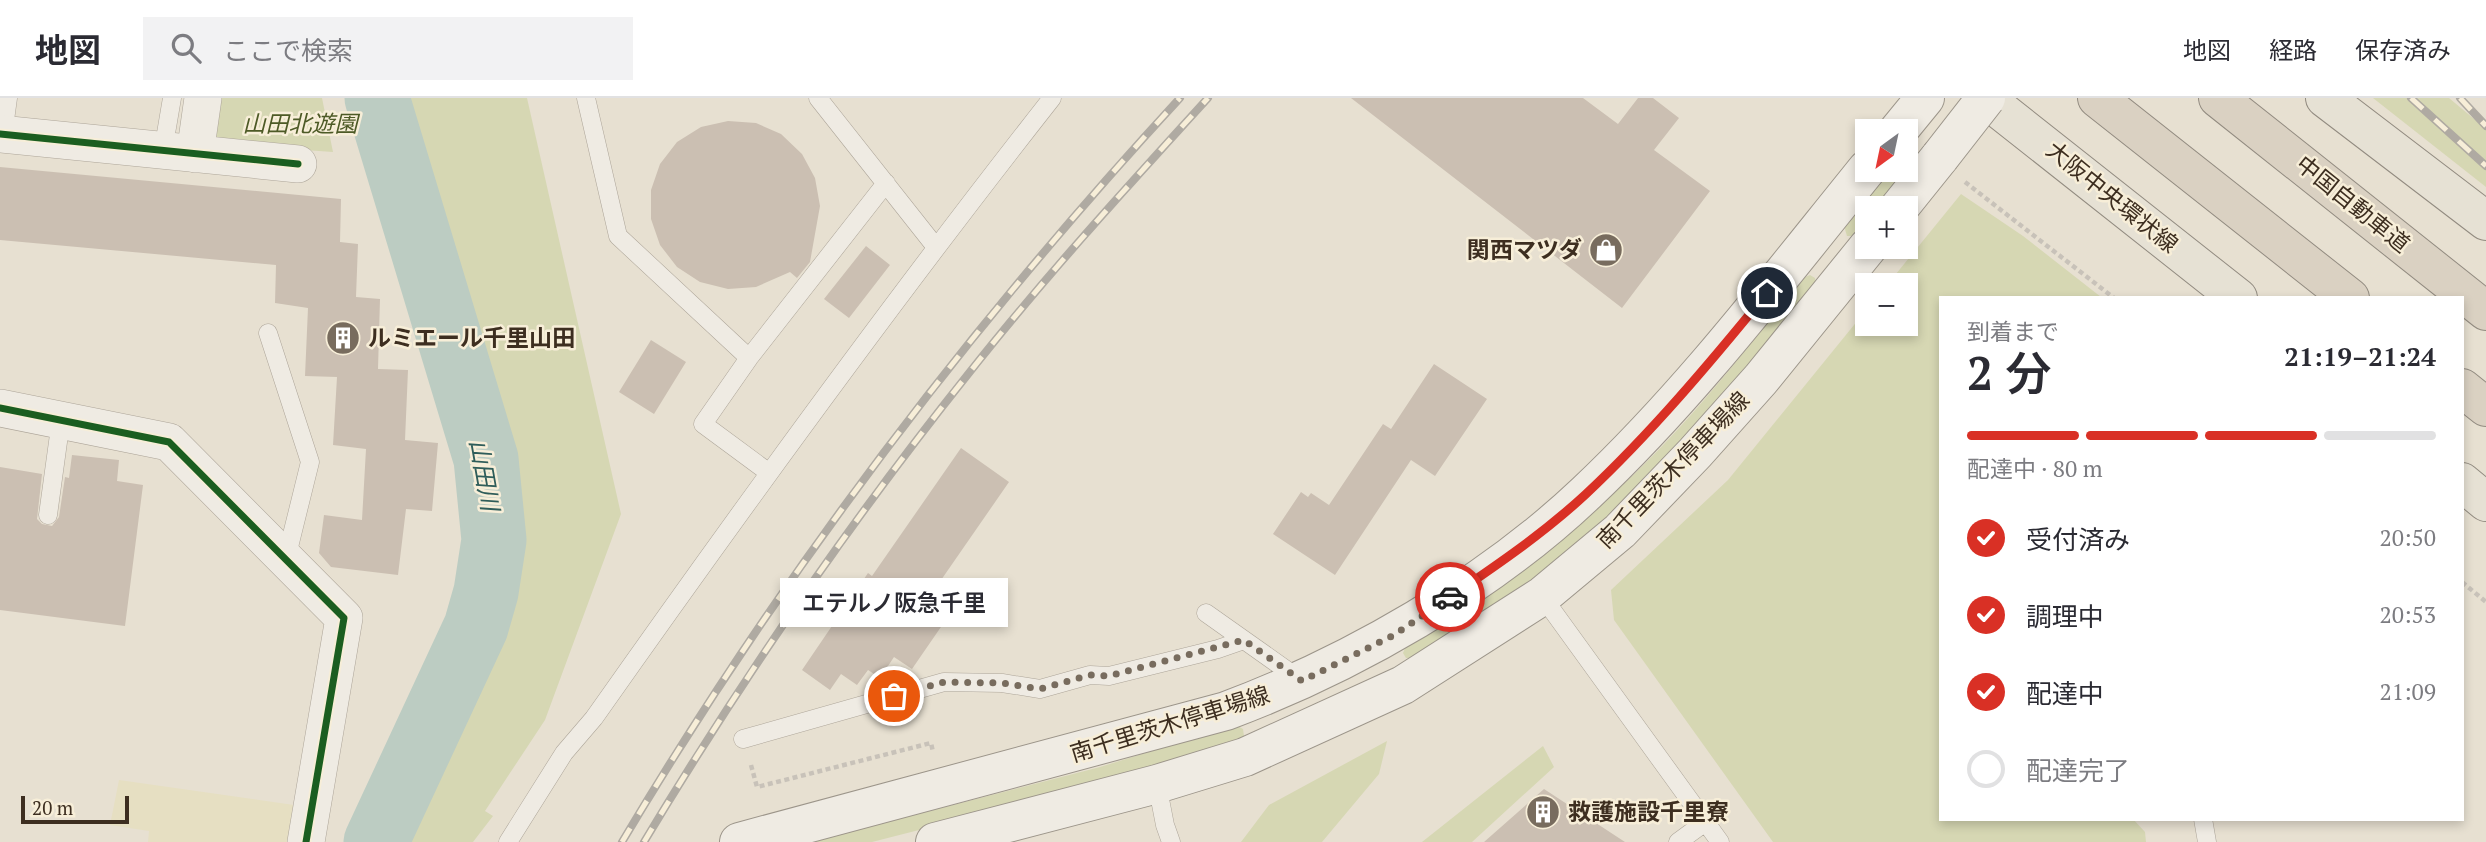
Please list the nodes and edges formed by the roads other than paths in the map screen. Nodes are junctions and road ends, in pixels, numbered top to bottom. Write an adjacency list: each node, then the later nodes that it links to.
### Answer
1 (8, 98): 13 (lane)
2 (172, 98): 14 (lane)
3 (203, 98): 14 (street)
4 (586, 98): 26 (lane)
5 (818, 98): 17 (lane)
6 (1052, 98): 20 (lane)
7 (1925, 98): 12 (main road)
8 (1986, 98): 18 (main road, bridge); 22 (main road, 大阪中央環状線)
9 (2097, 98): 23 (highway)
10 (2218, 98): 24 (highway, 中国自動車道)
11 (2325, 98): 19 (main road)
12 (1908, 119)
13 (1, 134): 14 (street)
14 (179, 153): 15 (street)
15 (298, 164)
16 (1857, 182): 39 (main road, 南千里茨木停車場線)
17 (886, 183): 20 (lane); 26 (lane)
18 (1914, 196)
19 (2486, 221)
20 (935, 246): 31 (lane)
21 (1858, 259): 36 (main road, 南千里茨木停車場線)
22 (2235, 296)
23 (2347, 296)
24 (2486, 311)
25 (268, 334): 35 (lane)
26 (749, 358): 31 (lane)
27 (2464, 390): 28 (highway)
28 (2486, 407)
29 (0, 408): 30 (street)
30 (61, 420): 34 (lane); 35 (street)
31 (768, 472): 45 (lane)
32 (2464, 484): 33 (main road)
33 (2486, 502)
34 (48, 516)
35 (286, 559): 44 (street)
36 (1542, 596): 41 (main road, 南千里茨木停車場線); 43 (lane)
37 (1206, 613): 38 (lane)
38 (1244, 640): 39 (lane); 40 (lane)
39 (1302, 681): 46 (main road, 南千里茨木停車場線)
40 (743, 739)
41 (1157, 784): 47 (main road, 南千里茨木停車場線); 48 (lane)
42 (2203, 821): 51 (lane)
43 (1704, 823): 49 (lane); 50 (lane)
44 (306, 842)
45 (508, 842)
46 (738, 842)
47 (934, 842)
48 (1171, 842)
49 (1678, 842)
50 (1720, 842)
51 (2207, 842)

